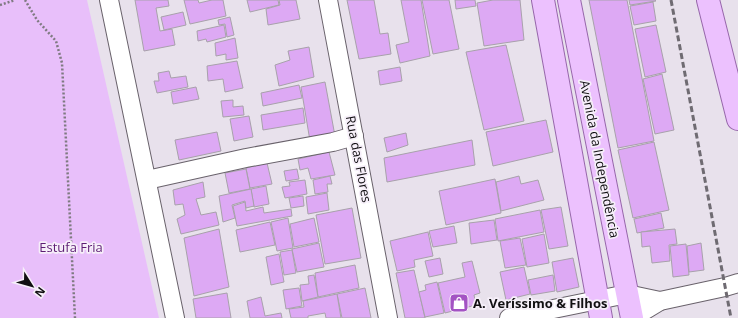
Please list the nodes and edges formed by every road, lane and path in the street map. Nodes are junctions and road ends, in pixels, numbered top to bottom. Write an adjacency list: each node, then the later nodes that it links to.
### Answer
1 (15, 0): 8 (path)
2 (25, 0): 18 (path)
3 (109, 0): 13 (street)
4 (328, 0): 12 (street, Rua das Flores)
5 (543, 0): 11 (main road, Avenida da Independência)
6 (569, 0): 10 (main road, Avenida da Independência)
7 (708, 0): 9 (main road)
8 (0, 5)
9 (738, 119)
10 (593, 122): 11 (main road); 15 (main road, Avenida da Independência)
11 (566, 126): 17 (main road, Avenida da Independência)
12 (354, 136): 13 (street); 20 (street, Rua das Flores)
13 (147, 180): 19 (street)
14 (738, 282): 16 (street)
15 (627, 294): 16 (street); 17 (street); 22 (main road, Avenida da Independência)
16 (660, 301): 22 (street)
17 (599, 309): 21 (street)
18 (75, 318)
19 (176, 318)
20 (388, 318)
21 (509, 318)
22 (632, 318)

